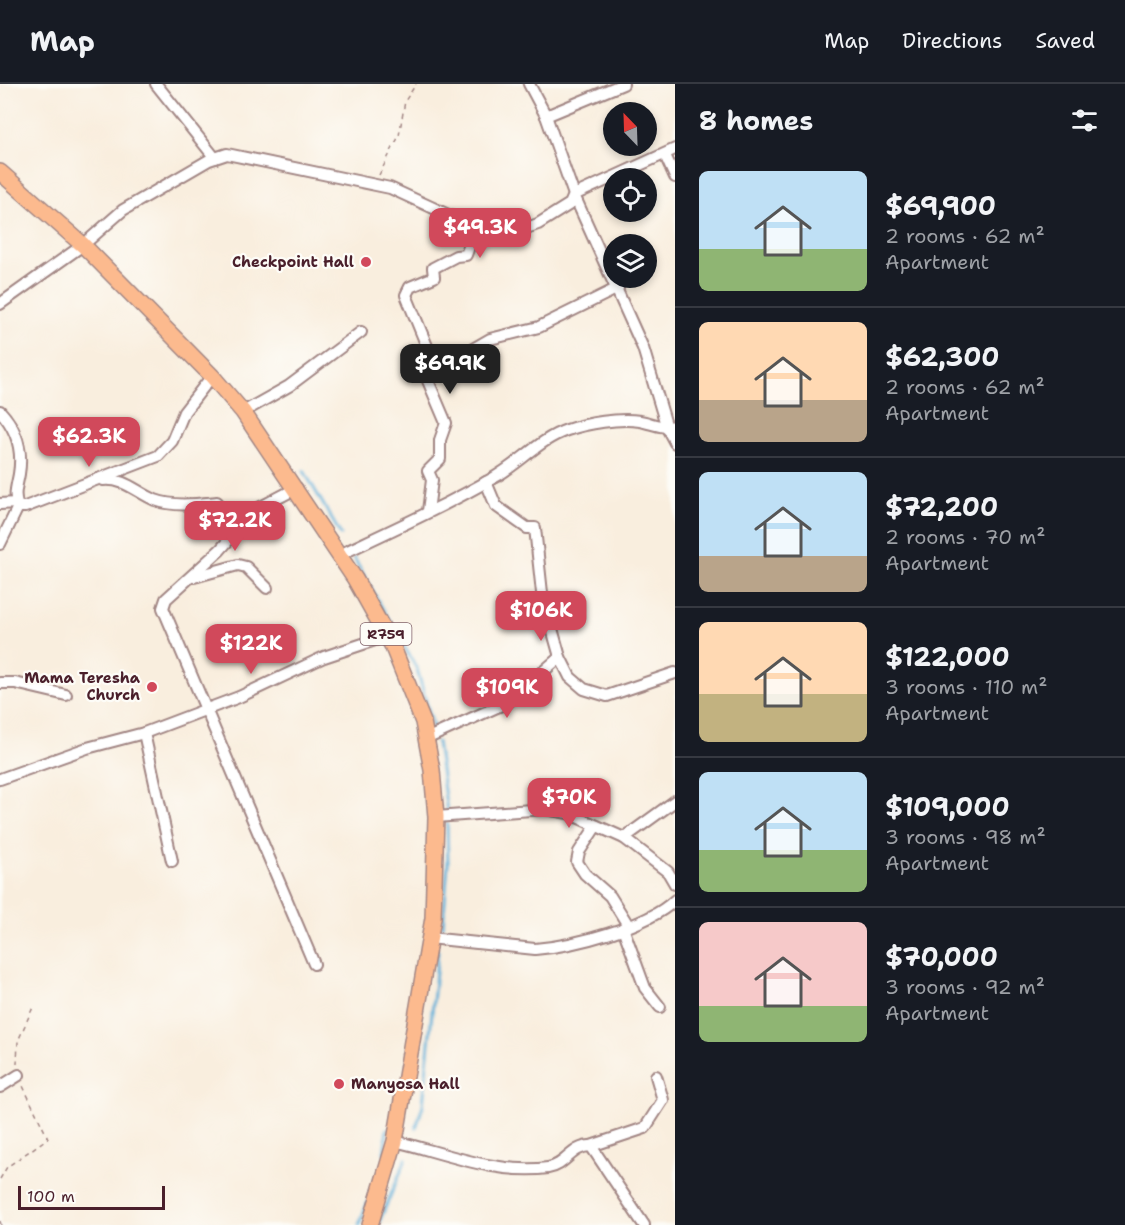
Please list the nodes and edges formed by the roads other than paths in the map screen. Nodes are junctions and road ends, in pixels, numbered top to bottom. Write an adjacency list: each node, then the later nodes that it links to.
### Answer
1 (156, 84): 7 (street)
2 (529, 84): 4 (street)
3 (623, 84): 4 (street)
4 (546, 116): 10 (street)
5 (675, 149): 6 (street)
6 (664, 155): 9 (street); 10 (street)
7 (215, 158): 11 (street); 12 (street)
8 (0, 172): 12 (main road, R759)
9 (675, 177)
10 (574, 195): 11 (street); 13 (street)
11 (468, 224): 18 (street)
12 (84, 245): 15 (street); 17 (main road, R759)
13 (603, 256)
14 (618, 288): 18 (street); 21 (street)
15 (0, 304)
16 (361, 332): 20 (street)
17 (213, 376): 20 (main road, R759); 23 (street)
18 (426, 376): 28 (street)
19 (0, 411): 27 (street)
20 (243, 412): 25 (main road, R759)
21 (671, 427): 22 (street); 24 (street)
22 (675, 443)
23 (97, 480): 27 (street); 29 (street)
24 (486, 482): 28 (street); 35 (street)
25 (297, 488): 29 (street); 31 (main road, R759)
26 (0, 504): 27 (street)
27 (17, 505): 30 (street)
28 (428, 512): 31 (street)
29 (237, 528): 32 (street)
30 (0, 543)
31 (339, 555): 34 (main road, R759)
32 (188, 579): 33 (street); 39 (street)
33 (267, 588)
34 (387, 636): 39 (street); 41 (main road, R759)
35 (560, 657): 36 (street); 41 (street)
36 (675, 673)
37 (0, 683): 38 (street)
38 (66, 696)
39 (206, 709): 40 (street); 52 (street)
40 (144, 733): 42 (street); 47 (street)
41 (426, 739): 44 (main road, R759)
42 (0, 779)
43 (675, 801): 46 (street)
44 (436, 817): 45 (street); 51 (main road, R759)
45 (596, 826): 46 (street); 50 (street)
46 (624, 838): 48 (street)
47 (172, 861)
48 (675, 884)
49 (675, 900): 50 (street)
50 (626, 926): 51 (street); 53 (street)
51 (429, 938): 57 (main road, R759)
52 (314, 964)
53 (660, 1007)
54 (19, 1075): 56 (street)
55 (656, 1076): 58 (street)
56 (0, 1087)
57 (395, 1142): 58 (street); 59 (main road, R759)
58 (591, 1146): 60 (street)
59 (370, 1225)
60 (644, 1225)

